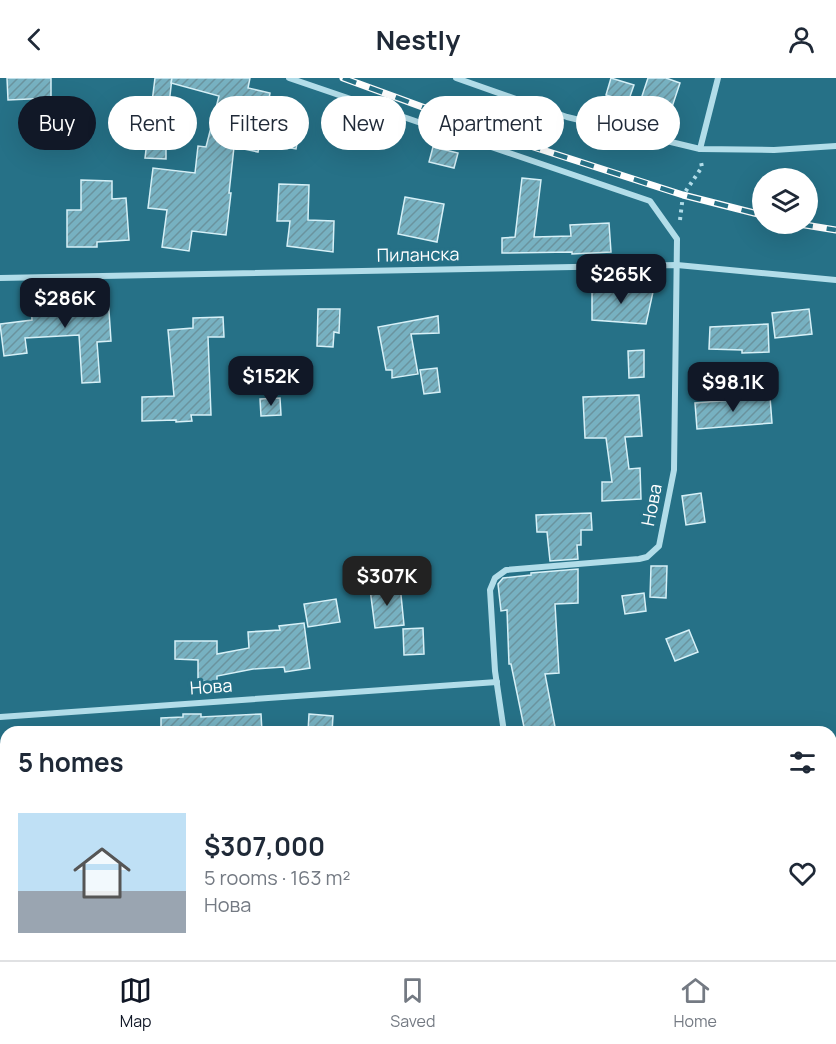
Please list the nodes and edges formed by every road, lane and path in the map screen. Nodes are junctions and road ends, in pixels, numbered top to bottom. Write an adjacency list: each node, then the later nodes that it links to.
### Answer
1 (289, 78): 6 (street)
2 (456, 78): 5 (street)
3 (718, 78): 5 (street)
4 (836, 146): 5 (street)
5 (700, 149): 6 (path)
6 (677, 240): 7 (street, Нова)
7 (676, 265): 8 (street, Пиланска); 9 (street, Пиланска); 10 (street, Нова)
8 (0, 278)
9 (836, 280)
10 (497, 682): 11 (street, Нова); 12 (street, Нова)
11 (0, 717)
12 (503, 726)

